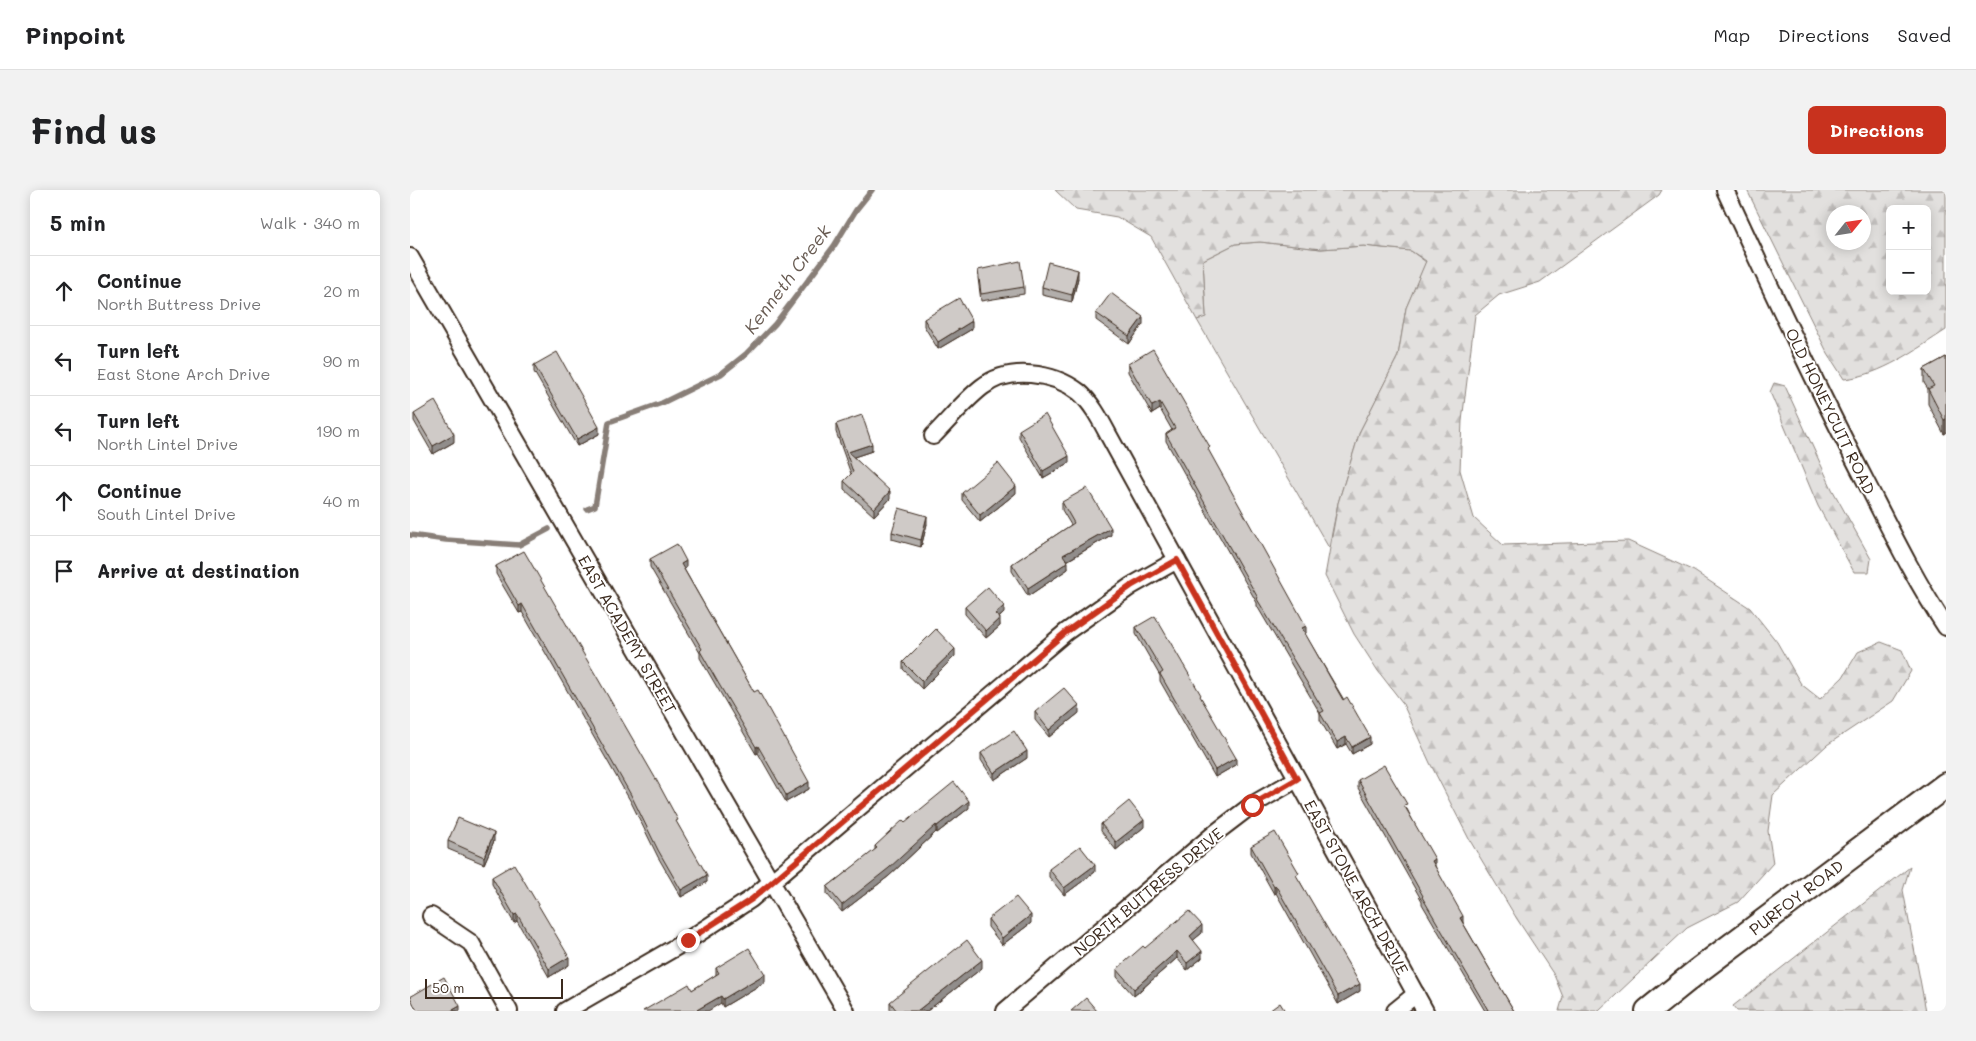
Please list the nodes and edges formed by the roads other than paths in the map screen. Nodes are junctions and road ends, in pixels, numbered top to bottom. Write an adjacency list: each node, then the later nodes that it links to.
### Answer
1 (1725, 190): 5 (street, OLD HONEYCUTT ROAD)
2 (410, 257): 8 (street, EAST ACADEMY STREET)
3 (933, 436): 4 (street, EAST STONE ARCH DRIVE)
4 (1177, 560): 6 (street, EAST STONE ARCH DRIVE); 8 (street)
5 (1946, 627)
6 (1297, 779): 10 (street, EAST STONE ARCH DRIVE); 14 (street, NORTH BUTTRESS DRIVE)
7 (1946, 784): 17 (street, PURFOY ROAD)
8 (771, 882): 12 (street); 13 (street, EAST ACADEMY STREET)
9 (431, 916): 11 (street)
10 (1416, 994): 15 (street); 16 (street, EAST STONE ARCH DRIVE)
11 (509, 1011)
12 (565, 1011)
13 (846, 1011)
14 (1005, 1011)
15 (1395, 1011)
16 (1425, 1011)
17 (1648, 1011)

